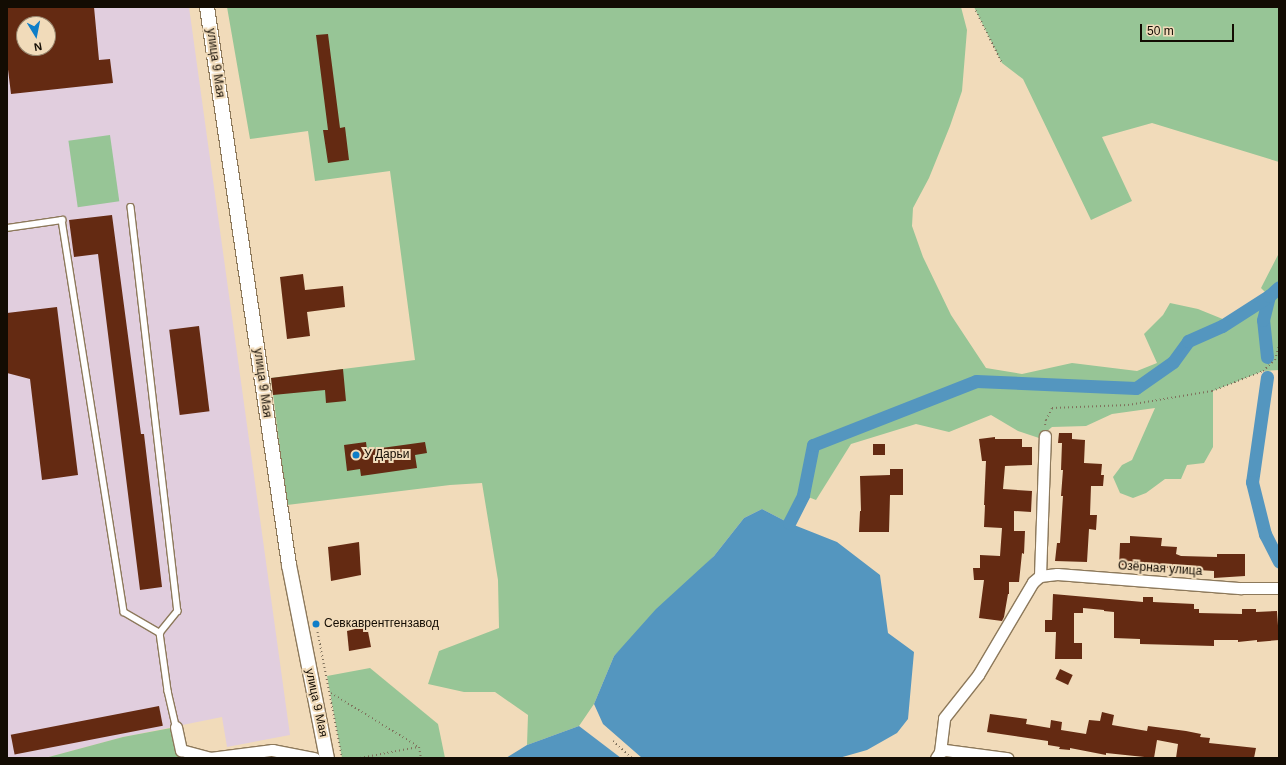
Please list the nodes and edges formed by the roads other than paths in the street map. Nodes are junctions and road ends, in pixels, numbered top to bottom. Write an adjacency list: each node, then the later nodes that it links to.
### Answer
1 (207, 7): 11 (street, улица 9 Мая)
2 (131, 207): 7 (lane)
3 (7, 228): 7 (lane)
4 (1045, 436): 5 (street)
5 (1040, 576): 6 (street, Озёрная улица); 9 (street)
6 (1279, 588)
7 (160, 633): 8 (lane)
8 (176, 727): 10 (street)
9 (938, 755): 12 (street)
10 (314, 758)
11 (327, 758)
12 (1007, 758)

